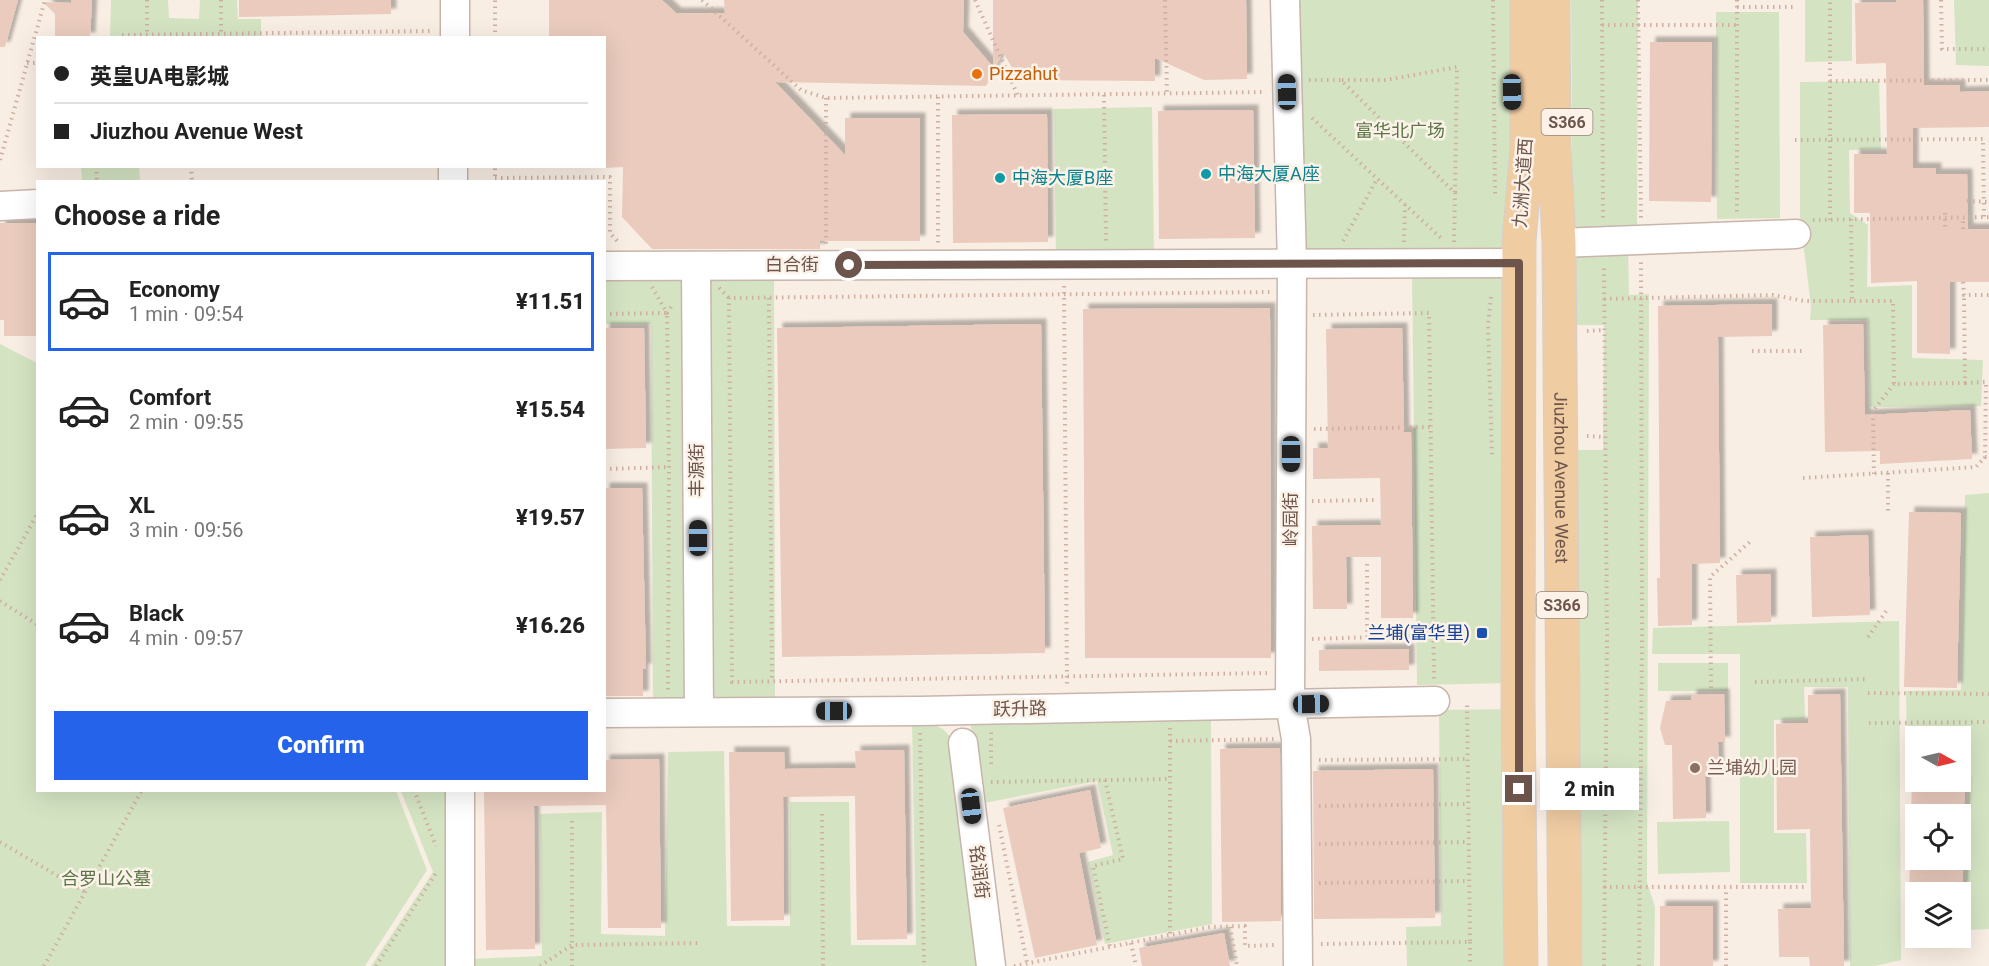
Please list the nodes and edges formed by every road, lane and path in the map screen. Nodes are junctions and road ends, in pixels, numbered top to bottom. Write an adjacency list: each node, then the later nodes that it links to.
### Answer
1 (45, 0): 32 (path)
2 (147, 0): 24 (path)
3 (220, 0): 25 (path)
4 (455, 0): 26 (street)
5 (495, 0): 29 (path)
6 (702, 0): 42 (path)
7 (975, 0): 40 (path)
8 (1165, 0): 38 (path)
9 (1285, 0): 37 (street, 岭园街)
10 (1510, 0): 67 (main road, S366)
11 (1527, 0): 31 (main road)
12 (1553, 0): 31 (main road)
13 (1568, 0): 66 (main road, S366)
14 (1602, 0): 23 (path)
15 (1638, 0): 21 (path)
16 (1737, 0): 19 (path)
17 (1830, 0): 36 (path)
18 (1941, 0): 30 (path)
19 (1737, 7): 20 (path); 22 (path)
20 (1795, 7)
21 (1638, 25): 22 (path); 23 (path); 64 (path)
22 (1737, 25): 63 (path)
23 (1602, 26): 65 (path)
24 (147, 34): 27 (path); 28 (path)
25 (221, 34): 26 (path); 28 (path)
26 (455, 34)
27 (119, 36)
28 (190, 36)
29 (495, 36)
30 (1989, 49)
31 (1541, 51): 66 (main road, 九洲大道西); 67 (main road, 九洲大道西)
32 (27, 63): 33 (path); 46 (path)
33 (36, 63)
34 (1341, 80): 37 (path); 49 (path); 49 (path)
35 (1989, 80): 36 (path)
36 (1830, 81): 45 (path)
37 (1287, 86): 38 (path); 78 (street, 岭园街)
38 (1167, 94): 39 (path)
39 (1104, 95): 40 (path); 73 (path)
40 (1018, 96): 41 (path)
41 (938, 98): 42 (path); 71 (path)
42 (826, 99): 70 (path)
43 (1307, 113): 47 (path)
44 (1796, 140): 45 (path)
45 (1829, 140): 56 (path); 59 (path)
46 (0, 160)
47 (1377, 179): 53 (path); 68 (path)
48 (495, 180): 75 (path)
49 (1455, 193): 53 (path)
50 (1967, 201): 51 (path, bridge)
51 (1989, 202)
52 (36, 204): 54 (street)
53 (1405, 204): 69 (path)
54 (0, 206)
55 (1945, 213): 61 (path, bridge)
56 (1986, 217): 57 (path)
57 (1963, 218): 58 (path); 60 (path)
58 (1851, 219): 59 (path); 86 (path)
59 (1830, 220): 62 (path)
60 (1963, 229)
61 (1945, 230)
62 (1796, 234): 63 (street)
63 (1737, 236): 64 (street)
64 (1641, 240): 65 (street); 84 (path)
65 (1604, 242): 66 (street); 85 (path)
66 (1559, 243): 185 (main road, Jiuzhou Avenue West / S366)
67 (1519, 252): 69 (street, 白合街); 184 (main road, S366)
68 (1330, 264): 69 (street, 白合街); 78 (street, 白合街)
69 (1404, 264)
70 (826, 265): 71 (street, 白合街); 76 (street, 白合街)
71 (938, 265): 72 (street, 白合街)
72 (1064, 265): 73 (street, 白合街); 79 (path)
73 (1107, 265): 78 (street, 白合街)
74 (606, 266): 75 (street, 白合街)
75 (640, 266): 76 (street, 白合街); 87 (path)
76 (696, 266): 82 (path); 87 (path); 100 (street, 丰源街)
77 (1964, 282): 80 (path)
78 (1292, 290): 79 (path); 95 (path); 96 (street, 岭园街)
79 (1064, 294): 83 (path); 121 (path)
80 (1964, 295): 81 (path); 93 (path)
81 (1989, 295)
82 (729, 298): 83 (path); 124 (path)
83 (770, 298): 124 (path)
84 (1641, 298): 85 (path); 86 (path); 160 (path)
85 (1604, 299): 89 (path)
86 (1852, 301): 94 (path)
87 (667, 313): 88 (path); 101 (path)
88 (606, 314)
89 (1604, 330): 90 (path); 98 (path)
90 (1587, 331)
91 (1752, 351): 92 (path)
92 (1804, 351)
93 (1965, 383): 94 (path); 99 (path)
94 (1894, 384): 104 (path)
95 (1430, 427): 96 (path); 116 (path)
96 (1291, 430): 107 (street, 岭园街)
97 (1587, 436): 98 (path)
98 (1605, 437): 159 (path)
99 (1987, 457): 103 (path)
100 (697, 466): 101 (path); 134 (street, 丰源街)
101 (669, 467): 102 (path); 136 (path)
102 (606, 469)
103 (1888, 473): 104 (path); 108 (path)
104 (1874, 474): 105 (path)
105 (1803, 478)
106 (1374, 500): 107 (path)
107 (1291, 501): 119 (street, 岭园街)
108 (1888, 512)
109 (36, 517): 112 (path)
110 (1751, 541): 126 (path)
111 (1366, 564): 117 (path)
112 (0, 580)
113 (0, 601): 115 (path)
114 (1887, 610): 118 (path)
115 (36, 624)
116 (1434, 635): 117 (path); 129 (path)
117 (1367, 637): 119 (path)
118 (1868, 637)
119 (1290, 639): 120 (street, 岭园街)
120 (1290, 673): 121 (path); 130 (street, 岭园街)
121 (1067, 676): 122 (path); 132 (path)
122 (991, 678): 124 (path); 133 (path)
123 (1868, 679): 125 (path)
124 (772, 681)
125 (1755, 682)
126 (1711, 688)
127 (1868, 693): 128 (path)
128 (1989, 694)
129 (1435, 701): 130 (street, 跃升路)
130 (1290, 704): 131 (street, 跃升路); 142 (street, 岭园街)
131 (1170, 706): 132 (street, 跃升路); 140 (path)
132 (1067, 708): 133 (street, 跃升路)
133 (992, 710): 135 (street, 跃升路); 141 (street, 铭润街); 145 (path)
134 (699, 711): 135 (street, 跃升路); 136 (street, 跃升路)
135 (920, 711): 141 (street); 178 (path)
136 (668, 712): 137 (street, 跃升路)
137 (606, 713)
138 (1989, 722): 139 (path)
139 (1869, 723)
140 (1170, 741): 142 (path); 144 (path)
141 (963, 743): 179 (street, 铭润街)
142 (1296, 750): 143 (path); 149 (street, 岭园街)
143 (1468, 759)
144 (1170, 779): 145 (path); 165 (path)
145 (1105, 780): 170 (path)
146 (141, 792): 163 (path)
147 (460, 792): 174 (street)
148 (1468, 804): 149 (path)
149 (1296, 807): 155 (street, 岭园街)
150 (822, 814): 177 (path)
151 (997, 816): 171 (path)
152 (572, 821): 169 (path)
153 (0, 842): 163 (path)
154 (1468, 842): 155 (path)
155 (1297, 845): 158 (street, 岭园街)
156 (436, 872): 173 (path)
157 (1469, 881): 158 (path)
158 (1297, 883): 182 (street, 岭园街)
159 (1604, 887): 160 (path); 186 (path)
160 (1640, 887): 162 (path); 187 (path)
161 (1804, 887): 162 (path)
162 (1726, 888): 188 (path)
163 (86, 892): 172 (path)
164 (1230, 927): 181 (path)
165 (1170, 935)
166 (1470, 942): 183 (path)
167 (700, 943): 169 (path)
168 (1131, 943): 180 (path)
169 (572, 945): 175 (path); 176 (path)
170 (1110, 947)
171 (1027, 963)
172 (44, 966)
173 (376, 966)
174 (460, 966)
175 (540, 966)
176 (572, 966)
177 (823, 966)
178 (924, 966)
179 (991, 966)
180 (1136, 966)
181 (1237, 966)
182 (1298, 966)
183 (1470, 966)
184 (1521, 966)
185 (1565, 966)
186 (1604, 966)
187 (1639, 966)
188 (1726, 966)

